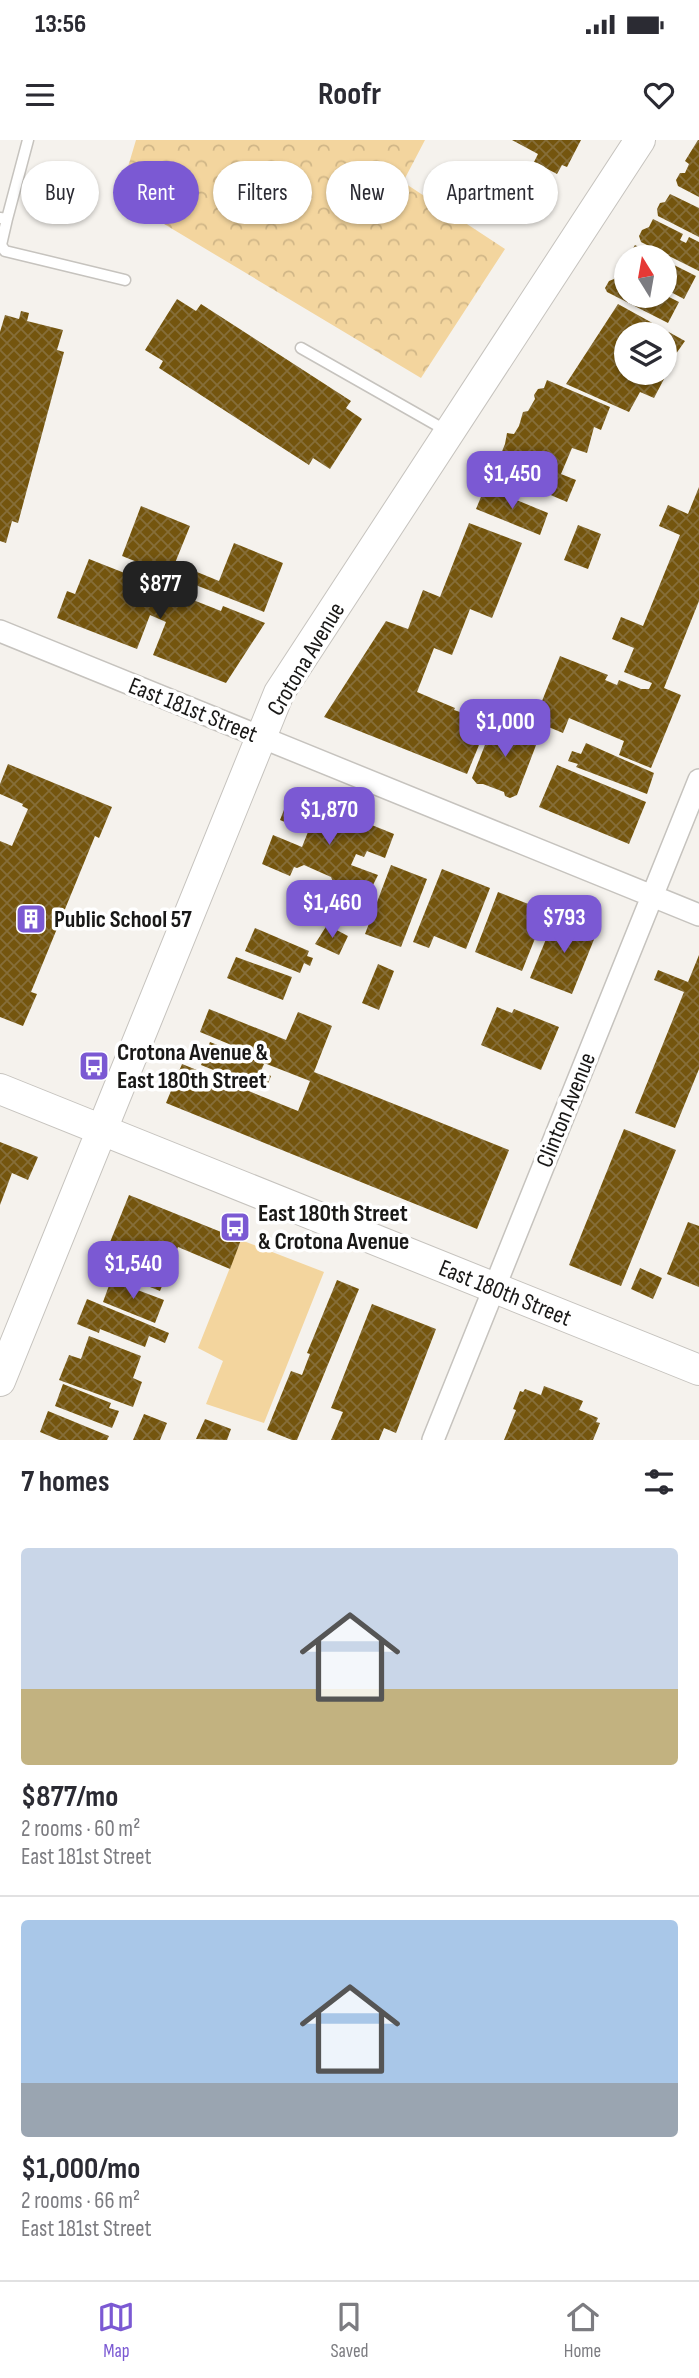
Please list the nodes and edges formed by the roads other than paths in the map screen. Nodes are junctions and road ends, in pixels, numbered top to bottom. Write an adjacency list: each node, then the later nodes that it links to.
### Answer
1 (28, 140): 3 (lane)
2 (640, 140): 6 (street, Crotona Avenue)
3 (4, 218): 4 (lane)
4 (125, 280)
5 (301, 348): 6 (lane)
6 (449, 432): 8 (street, Crotona Avenue)
7 (0, 631): 8 (street, East 181st Street)
8 (262, 738): 10 (street, East 181st Street); 13 (street, Crotona Avenue)
9 (699, 780): 10 (street, Clinton Avenue)
10 (652, 896): 11 (street, East 181st Street); 14 (street, Clinton Avenue)
11 (699, 915)
12 (0, 1088): 13 (street, East 180th Street)
13 (103, 1130): 14 (street, East 180th Street); 16 (street, Crotona Avenue)
14 (495, 1288): 15 (street, East 180th Street); 17 (street, Clinton Avenue)
15 (699, 1370)
16 (0, 1381)
17 (433, 1440)

